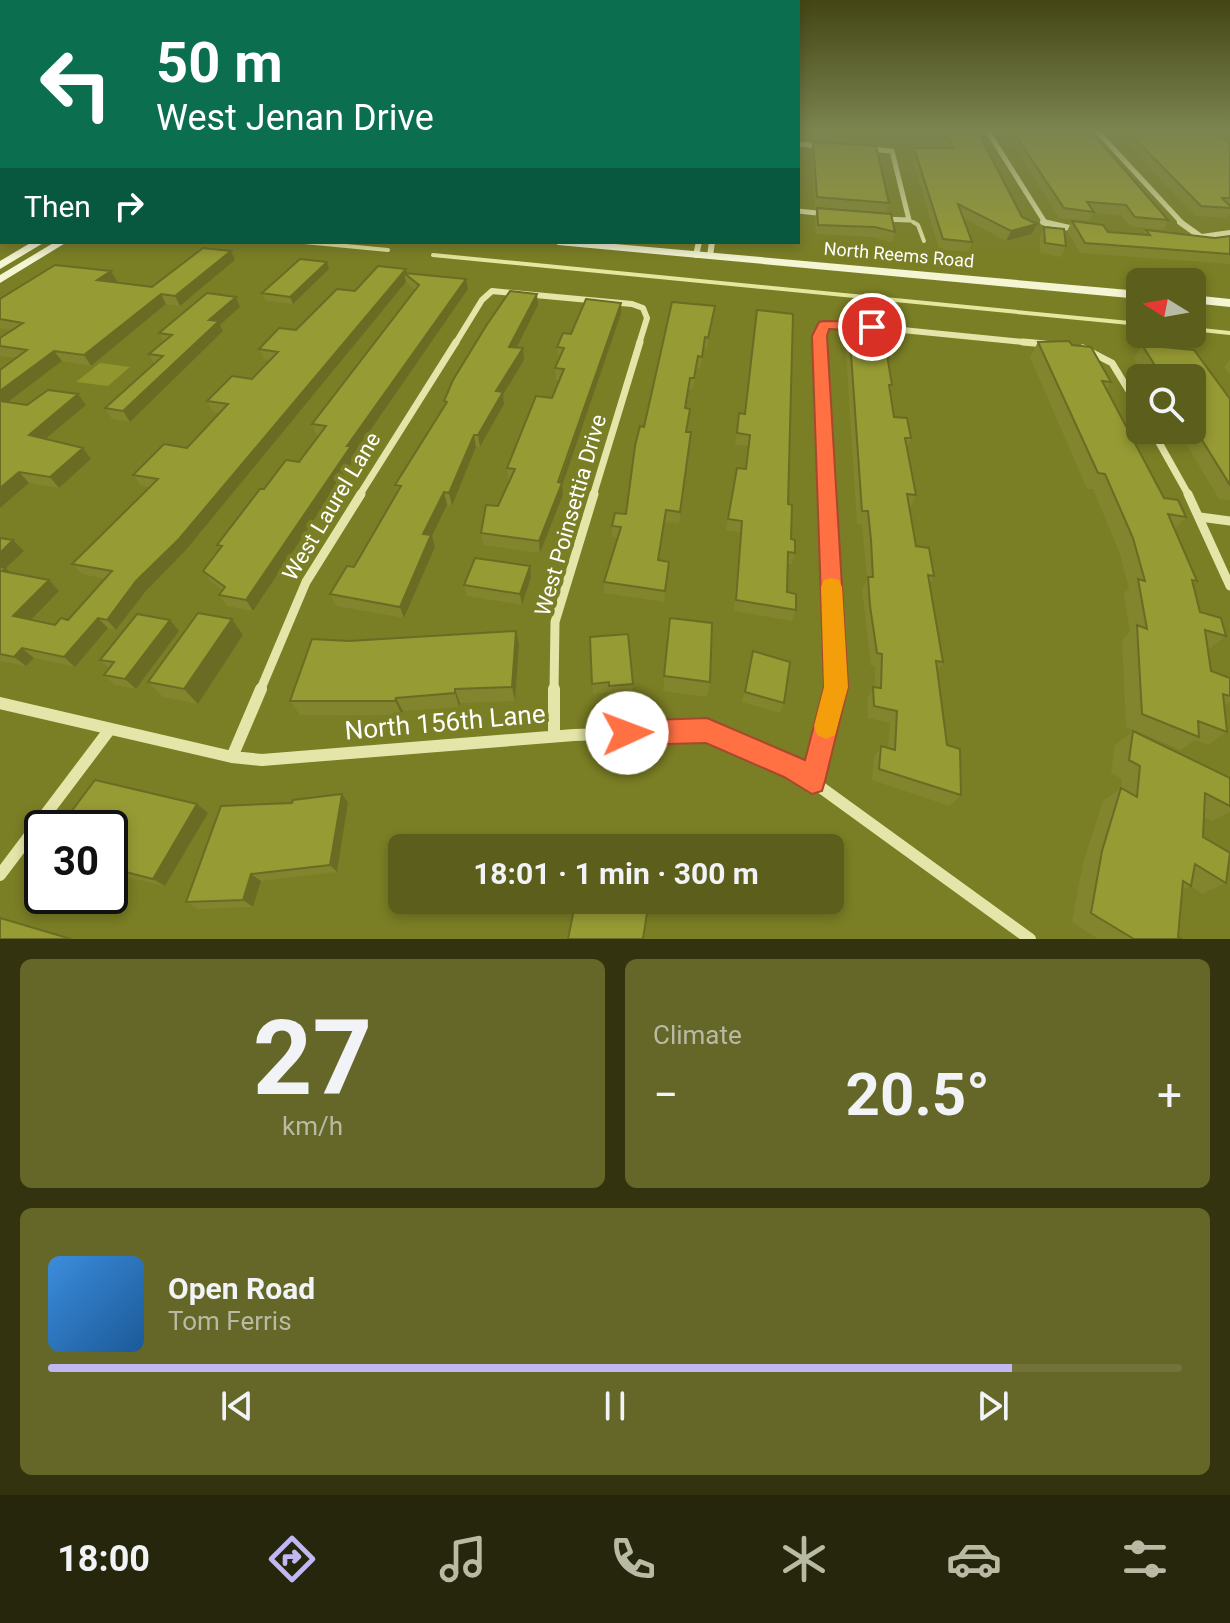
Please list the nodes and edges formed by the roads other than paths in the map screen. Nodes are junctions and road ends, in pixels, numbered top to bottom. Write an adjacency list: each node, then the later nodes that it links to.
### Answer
1 (898, 174): 7 (street)
2 (1014, 174): 8 (street)
3 (1135, 174): 10 (street)
4 (800, 211): 5 (street)
5 (828, 214)
6 (873, 218): 7 (street)
7 (909, 220): 12 (lane)
8 (1083, 230)
9 (1230, 233): 10 (street)
10 (1202, 237): 11 (street)
11 (1190, 238)
12 (924, 241)
13 (37, 244): 18 (main road)
14 (59, 244): 19 (main road)
15 (607, 244): 17 (main road, North Reems Road)
16 (680, 244): 17 (main road, North Reems Road)
17 (705, 248): 20 (main road, North Reems Road); 23 (main road, North Reems Road)
18 (0, 266)
19 (0, 280)
20 (1126, 283)
21 (1206, 290): 22 (main road)
22 (1230, 292)
23 (1126, 293)
24 (1206, 300): 25 (main road)
25 (1230, 303)
26 (643, 308): 36 (street, West Poinsettia Drive); 37 (street, West Laurel Lane)
27 (1048, 344): 38 (street)
28 (1080, 347): 29 (street)
29 (1126, 383)
30 (1160, 444): 31 (street)
31 (1200, 517): 32 (street); 33 (street)
32 (1230, 521)
33 (1230, 586)
34 (0, 703): 35 (street, North 156th Lane)
35 (110, 729): 37 (street, North 156th Lane); 39 (street)
36 (554, 736): 37 (street, North 156th Lane); 38 (street, North 156th Lane)
37 (232, 757)
38 (812, 781): 40 (street, North 156th Lane)
39 (0, 875)
40 (1030, 939)

